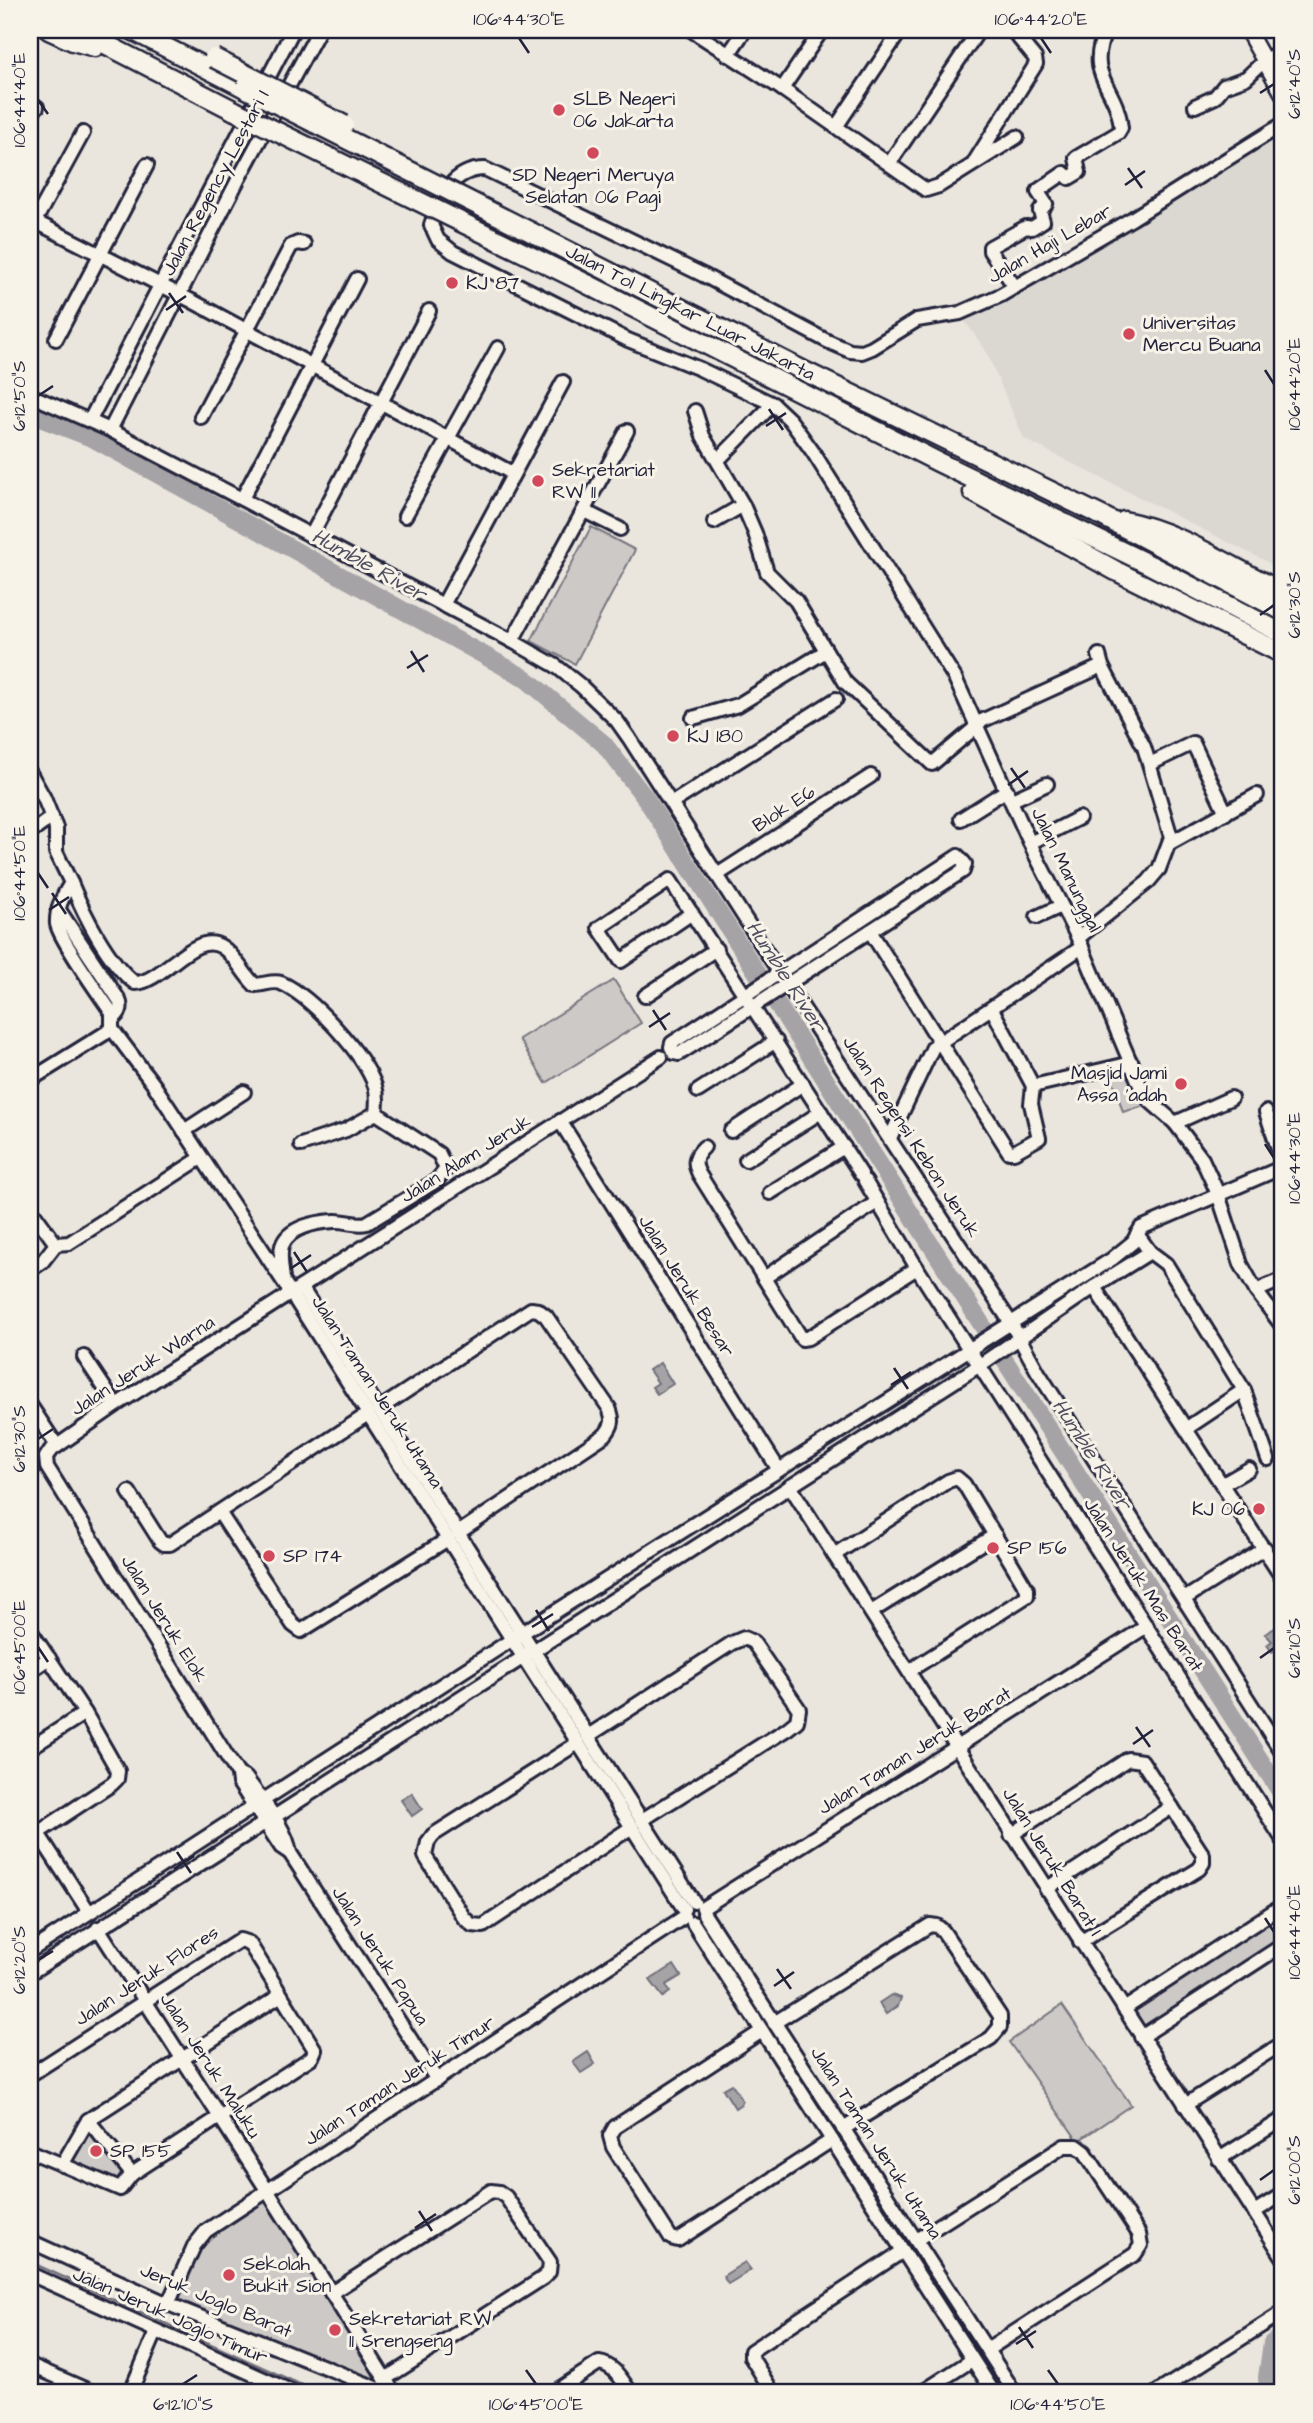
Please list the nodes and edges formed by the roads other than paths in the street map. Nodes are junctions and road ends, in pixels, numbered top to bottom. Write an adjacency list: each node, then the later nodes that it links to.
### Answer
1 (49, 30): 17 (highway)
2 (78, 30): 17 (highway, Jalan Tol Lingkar Luar Jakarta)
3 (132, 30): 30 (highway, Jalan Tol Lingkar Luar Jakarta, bridge)
4 (157, 30): 30 (highway, bridge)
5 (293, 30): 29 (street)
6 (319, 30): 29 (street, Jalan Regency Lestari I)
7 (691, 30): 16 (street)
8 (746, 30): 16 (street)
9 (822, 30): 19 (street)
10 (901, 30): 23 (street)
11 (979, 30): 26 (street)
12 (1012, 30): 27 (street)
13 (1105, 30): 35 (street)
14 (1247, 30): 18 (main road)
15 (1283, 50): 18 (street)
16 (729, 55): 19 (street)
17 (128, 57): 53 (highway, Jalan Tol Lingkar Luar Jakarta, bridge)
18 (1265, 61): 20 (main road); 21 (street)
19 (782, 89): 23 (street)
20 (1283, 94)
21 (1195, 106)
22 (1283, 124): 35 (street, Jalan Haji Lebar)
23 (836, 127): 26 (street)
24 (83, 132): 31 (street)
25 (1017, 138): 27 (street)
26 (889, 164): 27 (street)
27 (973, 164)
28 (147, 165): 33 (street)
29 (230, 173): 36 (street, Jalan Regency Lestari I); 36 (street)
30 (422, 177): 59 (highway, Jalan Tol Lingkar Luar Jakarta, bridge)
31 (31, 224): 33 (street)
32 (304, 244): 38 (street)
33 (100, 255): 36 (street); 39 (street)
34 (357, 279): 41 (street)
35 (1015, 287): 45 (street, Jalan Haji Lebar)
36 (170, 290): 38 (street); 48 (street); 49 (street, Jalan Regency Lestari I)
37 (429, 311): 44 (street)
38 (246, 332): 41 (street); 47 (street)
39 (56, 339)
40 (498, 348): 51 (street)
41 (311, 365): 44 (street); 55 (street)
42 (563, 382): 54 (street)
43 (30, 395): 48 (street, Jalan Regensi Kebon Jeruk)
44 (382, 402): 51 (street); 62 (street)
45 (773, 404): 52 (street); 72 (street, Jalan Manunggal)
46 (695, 411): 52 (street)
47 (201, 417)
48 (90, 420): 49 (street, Jalan Regensi Kebon Jeruk)
49 (110, 430): 55 (street, Jalan Regensi Kebon Jeruk)
50 (627, 431): 57 (street)
51 (449, 438): 54 (street); 58 (street)
52 (718, 460): 56 (street)
53 (938, 462): 66 (highway, Jalan Tol Lingkar Luar Jakarta); 69 (highway)
54 (512, 473): 64 (street)
55 (242, 499): 62 (street, Jalan Regensi Kebon Jeruk)
56 (743, 505): 60 (street); 68 (street)
57 (584, 510): 61 (street); 67 (street)
58 (405, 516)
59 (1104, 517): 63 (highway); 65 (highway, Jalan Tol Lingkar Luar Jakarta)
60 (714, 522)
61 (620, 529)
62 (312, 536): 64 (street, Jalan Regensi Kebon Jeruk)
63 (1283, 592)
64 (443, 604): 67 (street, Jalan Regensi Kebon Jeruk)
65 (1283, 611)
66 (1283, 634)
67 (512, 641): 79 (street, Jalan Regensi Kebon Jeruk)
68 (825, 651): 71 (street); 72 (street)
69 (1283, 654)
70 (836, 699): 79 (street)
71 (693, 718)
72 (975, 725): 73 (street); 77 (street, Jalan Manunggal)
73 (1150, 764): 80 (street); 85 (street)
74 (30, 773): 81 (street)
75 (872, 776): 87 (street, Blok E6)
76 (1047, 784): 77 (street)
77 (1009, 795): 83 (street); 86 (street, Jalan Manunggal)
78 (1257, 795): 80 (street)
79 (673, 803): 87 (street, Jalan Regensi Kebon Jeruk)
80 (1226, 813): 85 (street)
81 (52, 817): 84 (street); 88 (street)
82 (1079, 818): 86 (street)
83 (961, 819)
84 (30, 833)
85 (1170, 843): 93 (street)
86 (1030, 844): 89 (street, Jalan Manunggal)
87 (717, 875): 95 (street, Jalan Regensi Kebon Jeruk)
88 (71, 883): 100 (street); 113 (street)
89 (1061, 906): 91 (street); 93 (street, Jalan Manunggal)
90 (692, 913): 90 (street, Jalan Jeruk Mas Barat); 94 (street, Jalan Jeruk Mas Barat)
91 (1037, 917)
92 (870, 931): 95 (street); 96 (street); 102 (street)
93 (1080, 943): 99 (street); 104 (street, Jalan Manunggal)
94 (716, 949): 97 (street); 98 (street, Jalan Jeruk Mas Barat)
95 (777, 974): 96 (street, Jalan Regensi Kebon Jeruk); 98 (street)
96 (783, 987): 98 (street); 118 (street, Jalan Regensi Kebon Jeruk)
97 (645, 996)
98 (753, 998): 98 (street); 101 (street, Jalan Jeruk Mas Barat)
99 (992, 1009): 102 (street); 107 (street)
100 (112, 1024): 105 (street); 116 (street, Jalan Taman Jeruk Utama)
101 (776, 1041): 106 (street, Jalan Jeruk Mas Barat); 108 (street)
102 (941, 1041): 107 (street); 118 (street)
103 (661, 1057): 114 (street, Jalan Alam Jeruk)
104 (1132, 1063): 107 (street); 115 (street, Jalan Manunggal)
105 (30, 1080)
106 (803, 1084): 111 (street, Jalan Jeruk Mas Barat); 117 (street)
107 (1033, 1086)
108 (698, 1091)
109 (244, 1092): 116 (street)
110 (1231, 1098): 115 (street)
111 (821, 1112): 121 (street, Jalan Jeruk Mas Barat); 123 (street)
112 (1266, 1112): 124 (street)
113 (376, 1113): 119 (street); 136 (street)
114 (560, 1121): 138 (street, Jalan Alam Jeruk); 154 (street, Jalan Jeruk Besar)
115 (1175, 1123): 126 (street, Jalan Manunggal)
116 (184, 1131): 122 (street, Jalan Taman Jeruk Utama)
117 (731, 1131)
118 (890, 1138): 140 (street, Jalan Regensi Kebon Jeruk)
119 (301, 1145)
120 (704, 1147): 134 (street)
121 (844, 1147): 125 (street); 127 (street, Jalan Jeruk Mas Barat)
122 (201, 1158): 130 (street); 136 (street, Jalan Taman Jeruk Utama)
123 (746, 1160)
124 (1283, 1165): 126 (street)
125 (770, 1193)
126 (1218, 1194): 129 (street); 139 (street, Jalan Manunggal)
127 (877, 1202): 132 (street, Jalan Jeruk Mas Barat); 134 (street)
128 (30, 1209): 130 (street)
129 (1137, 1234): 131 (street); 140 (street)
130 (56, 1244): 133 (street)
131 (1150, 1252): 137 (street); 146 (street)
132 (917, 1268): 134 (street); 143 (street, Jalan Jeruk Mas Barat)
133 (30, 1270)
134 (764, 1278)
135 (1283, 1279): 139 (street)
136 (283, 1281): 138 (street, Jalan Taman Jeruk Utama)
137 (1094, 1287): 142 (street); 150 (street)
138 (296, 1290): 148 (street, Jalan Jeruk Warna); 149 (street, Jalan Taman Jeruk Utama)
139 (1256, 1290): 141 (street, Jalan Manunggal)
140 (1011, 1323): 142 (street, Jalan Regensi Kebon Jeruk); 143 (street)
141 (1283, 1324)
142 (1014, 1342): 145 (street); 166 (street, Jalan Regensi Kebon Jeruk)
143 (973, 1349): 145 (street, Jalan Jeruk Mas Barat); 154 (street)
144 (84, 1357): 148 (street)
145 (984, 1363): 156 (street); 168 (street, Jalan Jeruk Mas Barat)
146 (1244, 1391): 150 (street); 152 (street)
147 (30, 1405): 151 (street)
148 (116, 1405): 151 (street, Jalan Jeruk Warna)
149 (374, 1412): 158 (street); 160 (street, Jalan Taman Jeruk Utama); 160 (street)
150 (1186, 1428): 155 (street)
151 (57, 1446): 180 (street, Jalan Jeruk Elok)
152 (1268, 1459)
153 (1248, 1469): 155 (street)
154 (779, 1470): 161 (street)
155 (1223, 1485): 162 (street)
156 (790, 1486): 163 (street, Jalan Jeruk Barat I); 164 (street)
157 (130, 1492): 158 (street)
158 (219, 1512): 160 (street)
159 (995, 1535): 163 (street); 167 (street); 174 (street)
160 (453, 1536): 170 (street, Jalan Taman Jeruk Utama)
161 (660, 1546): 164 (street); 170 (street)
162 (1265, 1548): 165 (street); 166 (street)
163 (834, 1555): 167 (street, Jalan Jeruk Barat I)
164 (671, 1562): 171 (street)
165 (1283, 1579)
166 (1184, 1599): 179 (street, Jalan Regensi Kebon Jeruk)
167 (871, 1612): 174 (street, Jalan Jeruk Barat I)
168 (1147, 1626): 177 (street, Jalan Taman Jeruk Barat); 187 (street, Jalan Jeruk Mas Barat)
169 (30, 1629): 172 (street)
170 (517, 1636): 171 (street, Jalan Taman Jeruk Utama); 180 (street)
171 (528, 1654): 176 (street, Jalan Taman Jeruk Utama); 183 (street)
172 (49, 1658): 173 (street); 175 (street)
173 (30, 1671)
174 (909, 1671): 177 (street, Jalan Jeruk Barat I)
175 (85, 1713): 178 (street); 185 (street)
176 (583, 1740): 184 (street, Jalan Taman Jeruk Utama); 184 (street); 184 (street)
177 (958, 1746): 186 (street, Jalan Jeruk Barat I); 191 (street, Jalan Taman Jeruk Barat)
178 (30, 1748)
179 (1283, 1754)
180 (258, 1805): 183 (street, Jalan Jeruk Papua); 190 (street)
181 (1172, 1807): 186 (street); 188 (street); 193 (street)
182 (30, 1821): 185 (street)
183 (269, 1823): 192 (street); 206 (street, Jalan Jeruk Papua)
184 (637, 1824): 191 (street, Jalan Taman Jeruk Utama)
185 (34, 1835): 190 (street)
186 (1011, 1835): 188 (street, Jalan Jeruk Barat I)
187 (1283, 1840)
188 (1046, 1889): 193 (street, Jalan Jeruk Barat I)
189 (1283, 1905): 199 (street)
190 (89, 1912): 195 (street)
191 (694, 1912): 200 (street, Jalan Taman Jeruk Utama); 201 (street, Jalan Taman Jeruk Utama); 206 (street, Jalan Taman Jeruk Timur)
192 (98, 1928): 196 (street); 198 (street, Jalan Jeruk Maluku)
193 (1080, 1942): 199 (street, Jalan Jeruk Barat I)
194 (1283, 1945): 202 (street)
195 (30, 1951)
196 (30, 1973)
197 (281, 1994): 198 (street, Jalan Jeruk Flores); 204 (street); 208 (street, Jalan Jeruk Flores)
198 (145, 2001): 204 (street, Jalan Jeruk Maluku); 205 (street, Jalan Jeruk Flores)
199 (1124, 2009): 202 (street, Jalan Jeruk Barat I)
200 (774, 2023): 211 (street, Jalan Taman Jeruk Utama); 211 (street)
201 (762, 2031): 212 (street, Jalan Taman Jeruk Utama); 212 (street)
202 (1141, 2038): 207 (street, Jalan Jeruk Barat I)
203 (1283, 2043): 207 (street)
204 (181, 2058): 208 (street, Jalan Jeruk Maluku); 210 (street)
205 (30, 2075)
206 (437, 2080): 217 (street, Jalan Taman Jeruk Timur)
207 (1185, 2105): 214 (street, Jalan Jeruk Barat I)
208 (219, 2117): 216 (street, Jalan Jeruk Flores); 217 (street, Jalan Jeruk Maluku)
209 (1283, 2119): 214 (street)
210 (88, 2120): 215 (street); 216 (street)
211 (843, 2129): 220 (street, Jalan Taman Jeruk Utama)
212 (832, 2140): 222 (street, Jalan Taman Jeruk Utama)
213 (30, 2151): 215 (street, Jalan Jeruk Flores)
214 (1219, 2159): 219 (street, Jalan Jeruk Barat I)
215 (62, 2165): 216 (street, Jalan Jeruk Flores)
216 (132, 2174)
217 (267, 2190): 225 (street, Jalan Jeruk Maluku); 226 (street, Jalan Taman Jeruk Timur)
218 (1283, 2194): 219 (street)
219 (1254, 2212): 223 (street, Jalan Jeruk Barat I)
220 (916, 2240): 229 (street, Jalan Taman Jeruk Utama); 229 (street)
221 (30, 2241): 226 (street, Jeruk Joglo Barat)
222 (903, 2251): 230 (street, Jalan Taman Jeruk Utama); 241 (street)
223 (1283, 2257)
224 (30, 2274): 228 (street, Jalan Jeruk Joglo Timur)
225 (331, 2293): 232 (street, Jalan Jeruk Maluku); 232 (street)
226 (168, 2304): 238 (street, Jeruk Joglo Barat)
227 (1283, 2312): 245 (street)
228 (156, 2332): 236 (street); 237 (street, Jalan Jeruk Joglo Timur)
229 (987, 2350): 244 (street, Jalan Taman Jeruk Utama)
230 (972, 2360): 242 (street); 243 (street, Jalan Taman Jeruk Utama)
231 (30, 2365): 235 (street)
232 (384, 2379): 238 (street, Jalan Jeruk Maluku)
233 (1283, 2382): 234 (street)
234 (1283, 2388)
235 (94, 2393)
236 (130, 2393)
237 (295, 2393)
238 (391, 2393)
239 (552, 2393): 240 (street)
240 (631, 2393)
241 (774, 2393)
242 (921, 2393)
243 (994, 2393)
244 (1015, 2393)
245 (1156, 2393)

